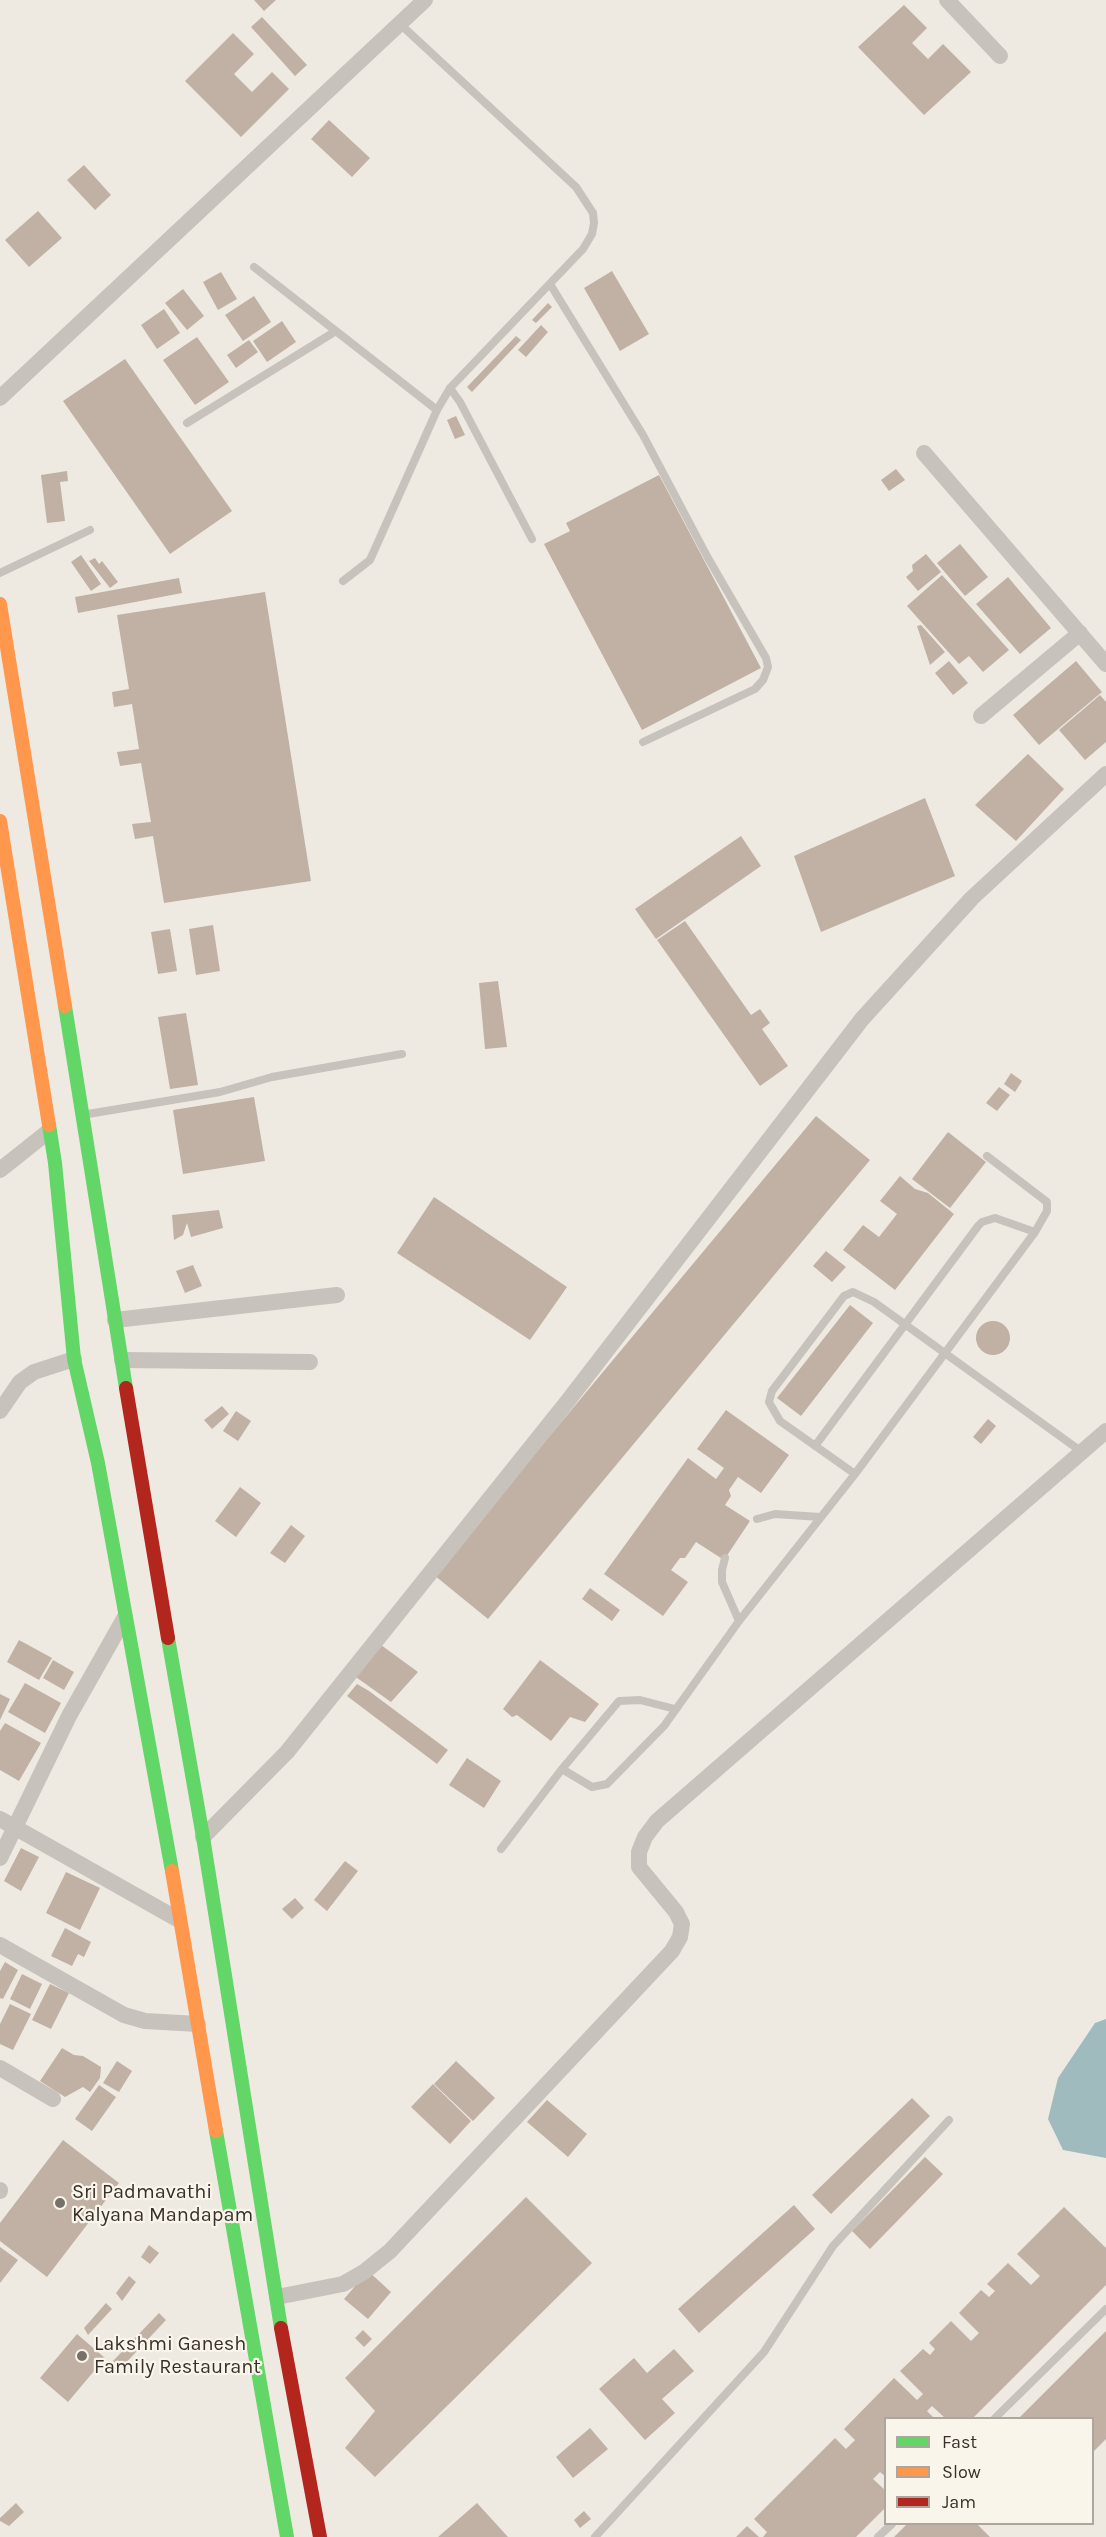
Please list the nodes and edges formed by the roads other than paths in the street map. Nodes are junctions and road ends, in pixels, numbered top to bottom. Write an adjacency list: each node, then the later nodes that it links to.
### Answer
1 (425, 0): 3 (street)
2 (947, 0): 4 (street)
3 (400, 24): 6 (lane); 9 (street)
4 (1000, 56)
5 (254, 267): 7 (lane)
6 (550, 284): 8 (lane); 21 (lane)
7 (336, 331): 10 (lane); 11 (lane)
8 (450, 388): 10 (lane); 14 (lane)
9 (0, 398)
10 (437, 410): 16 (lane)
11 (187, 423)
12 (924, 453): 18 (street)
13 (90, 530): 15 (lane)
14 (532, 539)
15 (0, 573)
16 (343, 581)
17 (0, 604): 26 (highway)
18 (1080, 633): 19 (street); 20 (street)
19 (1106, 664)
20 (981, 716)
21 (643, 742)
22 (1106, 774): 52 (street)
23 (0, 821): 24 (highway)
24 (4, 868): 27 (highway)
25 (402, 1054): 26 (lane)
26 (82, 1115): 32 (highway)
27 (49, 1131): 29 (street); 35 (highway)
28 (987, 1156): 30 (lane)
29 (0, 1170)
30 (1035, 1232): 33 (lane); 34 (lane)
31 (337, 1295): 32 (street)
32 (115, 1320): 36 (highway)
33 (906, 1325): 34 (lane); 40 (lane); 40 (lane)
34 (945, 1354): 41 (lane); 42 (lane)
35 (74, 1359): 38 (street); 46 (highway)
36 (122, 1360): 37 (street); 52 (highway)
37 (310, 1362)
38 (0, 1411)
39 (1106, 1431): 41 (street)
40 (815, 1446): 42 (lane)
41 (1082, 1452): 61 (street)
42 (855, 1474): 43 (lane)
43 (820, 1517): 44 (lane); 47 (lane)
44 (757, 1520)
45 (725, 1558): 47 (lane)
46 (126, 1614): 51 (street); 55 (highway)
47 (740, 1621): 48 (lane)
48 (675, 1709): 49 (lane); 49 (lane)
49 (562, 1769): 53 (lane)
50 (0, 1819): 51 (street)
51 (16, 1828): 54 (street); 55 (street)
52 (203, 1837): 61 (highway)
53 (501, 1849)
54 (0, 1858)
55 (179, 1920): 57 (highway)
56 (0, 1945): 57 (street)
57 (198, 2024): 65 (highway)
58 (0, 2068): 59 (street)
59 (53, 2099)
60 (949, 2120): 67 (lane)
61 (277, 2296): 66 (highway)
62 (1106, 2309): 63 (lane)
63 (996, 2417)
64 (890, 2525): 68 (lane)
65 (287, 2537)
66 (320, 2537)
67 (595, 2537)
68 (879, 2537)

